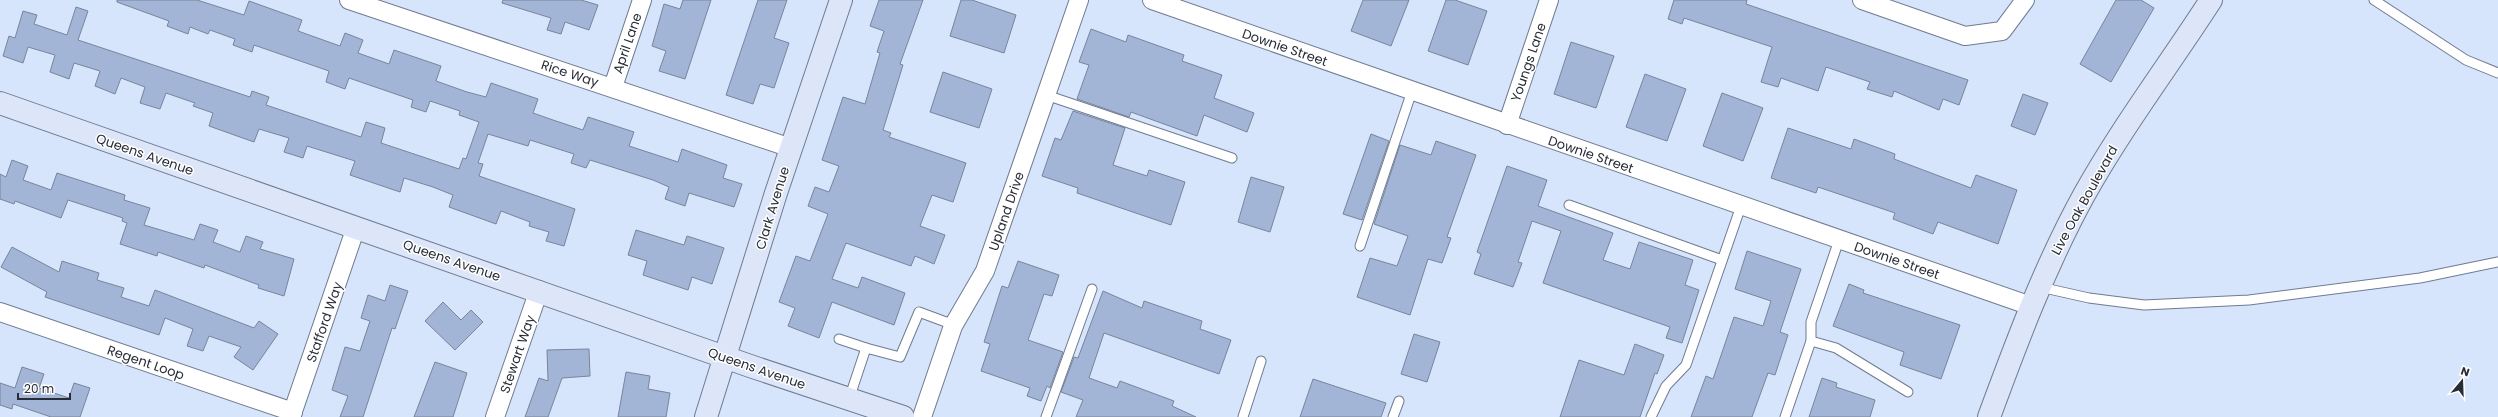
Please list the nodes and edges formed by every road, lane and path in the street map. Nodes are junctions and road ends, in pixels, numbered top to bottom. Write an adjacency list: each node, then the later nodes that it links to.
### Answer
1 (349, 0): 12 (street, Rice Way)
2 (642, 0): 12 (street, April Lane)
3 (841, 0): 17 (main road, Clark Avenue)
4 (1079, 0): 14 (street, Upland Drive)
5 (1152, 0): 13 (street, Downie Street)
6 (1550, 0): 16 (street, Youngs Lane)
7 (1862, 0): 8 (street)
8 (2025, 0)
9 (2211, 0): 28 (main road, Live Oak Boulevard)
10 (2374, 0): 11 (lane)
11 (2497, 73)
12 (613, 87): 17 (street, Rice Way)
13 (1412, 91): 16 (street, Downie Street); 23 (lane)
14 (1046, 94): 18 (lane); 30 (street, Upland Drive)
15 (0, 103): 21 (main road, Queens Avenue)
16 (1507, 125): 20 (street, Downie Street)
17 (791, 148): 34 (main road, Clark Avenue)
18 (1232, 158)
19 (1569, 205): 24 (lane)
20 (1741, 206): 22 (street, Downie Street); 24 (lane)
21 (356, 227): 27 (main road, Queens Avenue); 39 (street, Stafford Way)
22 (1840, 240): 28 (street, Downie Street); 32 (lane)
23 (1360, 246)
24 (1722, 260): 47 (lane)
25 (2498, 262): 28 (lane)
26 (1092, 289): 44 (lane)
27 (539, 290): 34 (main road, Queens Avenue); 40 (street, Stewart Way)
28 (2035, 296): 49 (main road, Live Oak Boulevard)
29 (0, 312): 39 (street, Regent Loop)
30 (954, 325): 33 (lane); 43 (street, Upland Drive)
31 (839, 339): 33 (lane)
32 (1811, 341): 36 (lane); 48 (lane)
33 (866, 348): 37 (lane)
34 (726, 357): 37 (main road, Queens Avenue); 41 (main road, Clark Avenue)
35 (1261, 361): 45 (lane)
36 (1908, 392)
37 (849, 399): 42 (main road, Queens Avenue)
38 (1399, 401): 46 (lane)
39 (292, 415)
40 (495, 417)
41 (706, 417)
42 (903, 417)
43 (922, 417)
44 (1046, 417)
45 (1243, 417)
46 (1393, 417)
47 (1651, 417)
48 (1785, 417)
49 (1989, 417)

